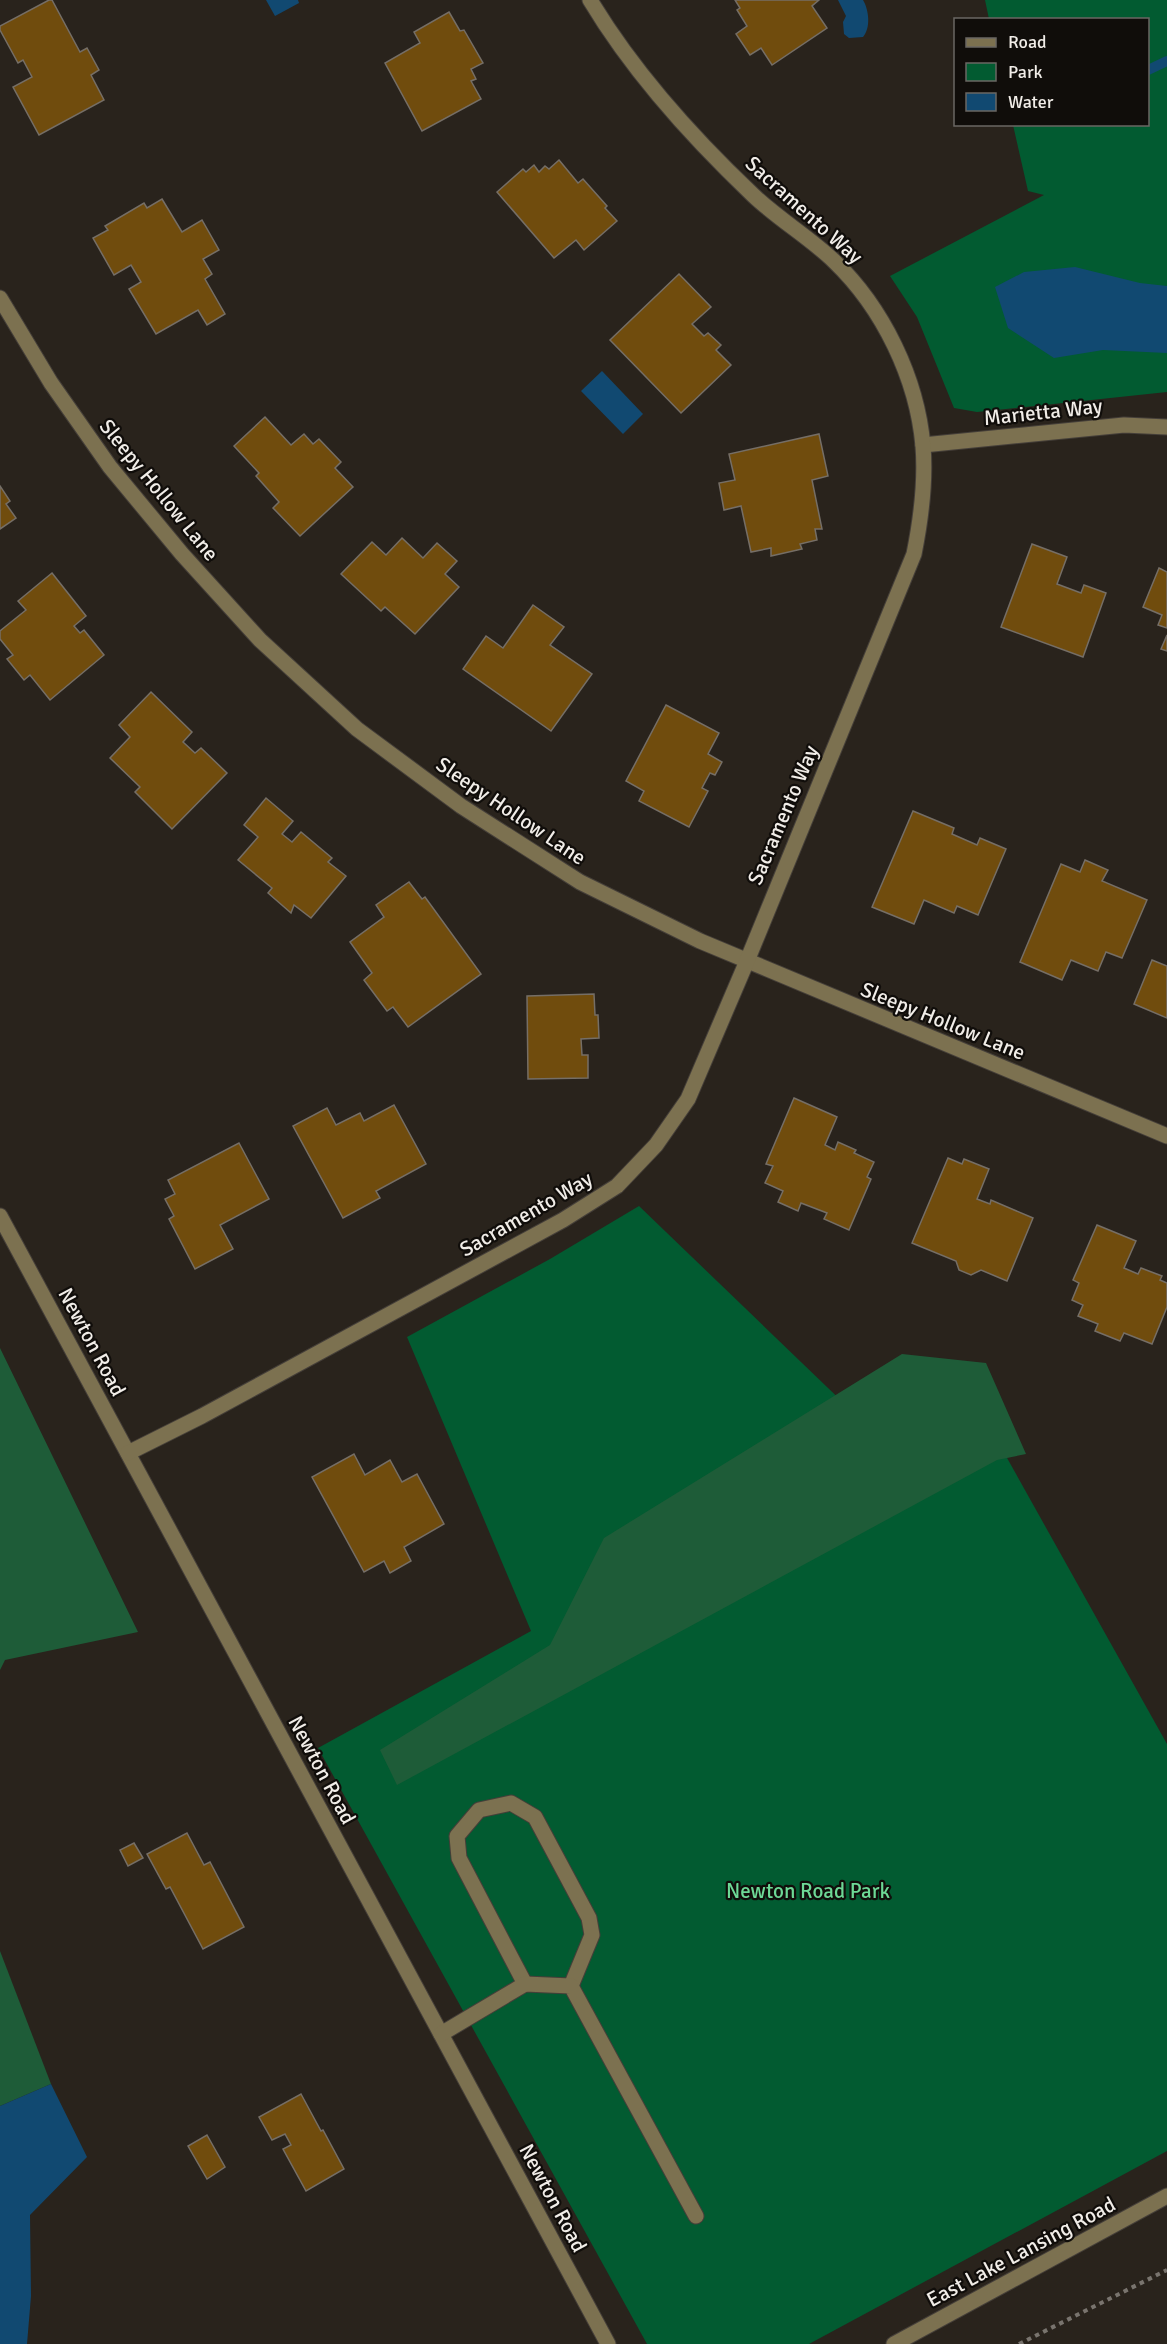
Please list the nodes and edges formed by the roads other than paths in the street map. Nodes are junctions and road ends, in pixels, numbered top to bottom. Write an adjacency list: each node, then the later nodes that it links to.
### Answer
1 (591, 0): 4 (street, Sacramento Way)
2 (0, 298): 5 (street, Sleepy Hollow Lane)
3 (1167, 427): 4 (street, Marietta Way)
4 (923, 445): 5 (street, Sacramento Way)
5 (747, 961): 6 (street, Sleepy Hollow Lane); 8 (street, Sacramento Way)
6 (1167, 1136)
7 (0, 1216): 8 (street, Newton Road)
8 (128, 1453): 11 (street, Newton Road)
9 (525, 1984): 10 (street); 10 (street); 11 (street)
10 (571, 1986): 13 (street)
11 (441, 2034): 14 (street, Newton Road)
12 (1167, 2196): 15 (street, East Lake Lansing Road)
13 (696, 2216)
14 (608, 2344)
15 (894, 2344)

